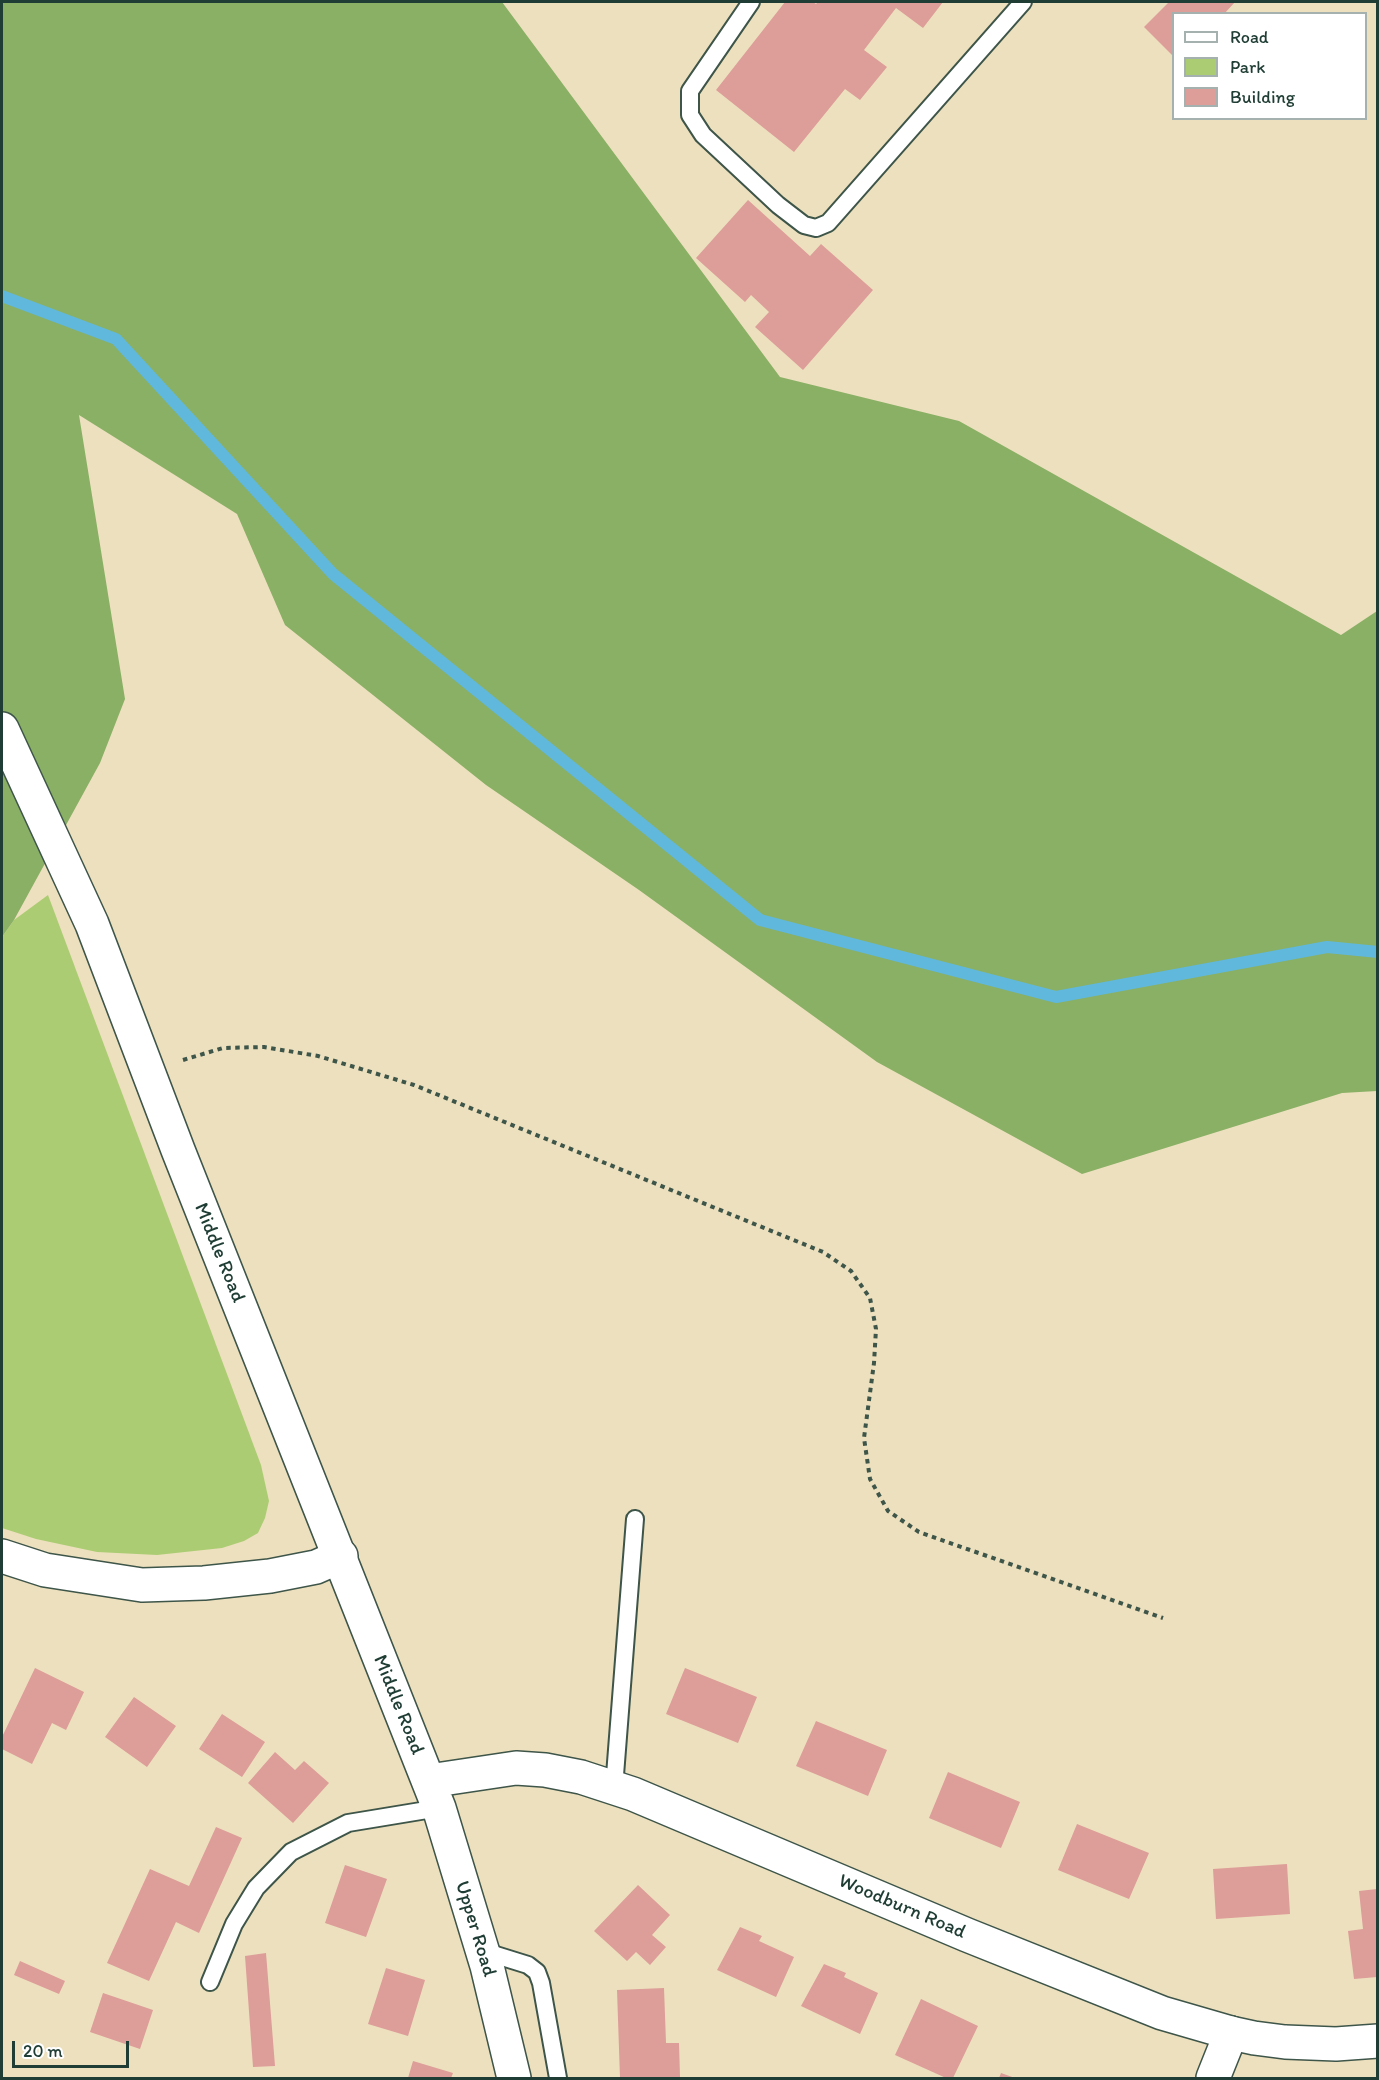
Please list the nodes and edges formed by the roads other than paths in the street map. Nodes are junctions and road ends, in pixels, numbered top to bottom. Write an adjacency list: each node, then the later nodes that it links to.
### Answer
1 (751, 2): 2 (lane)
2 (1023, 2)
3 (2, 729): 6 (main road, Middle Road)
4 (635, 1519): 7 (lane)
5 (2, 1556): 6 (main road)
6 (341, 1556): 8 (main road, Middle Road)
7 (614, 1788): 8 (main road, Woodburn Road); 11 (main road, Woodburn Road)
8 (434, 1795): 9 (main road, Upper Road); 10 (lane)
9 (483, 1951): 13 (main road, Upper Road); 14 (lane)
10 (210, 1982)
11 (1230, 2033): 12 (main road, Woodburn Road); 15 (main road)
12 (1377, 2041)
13 (514, 2079)
14 (558, 2079)
15 (1213, 2079)

